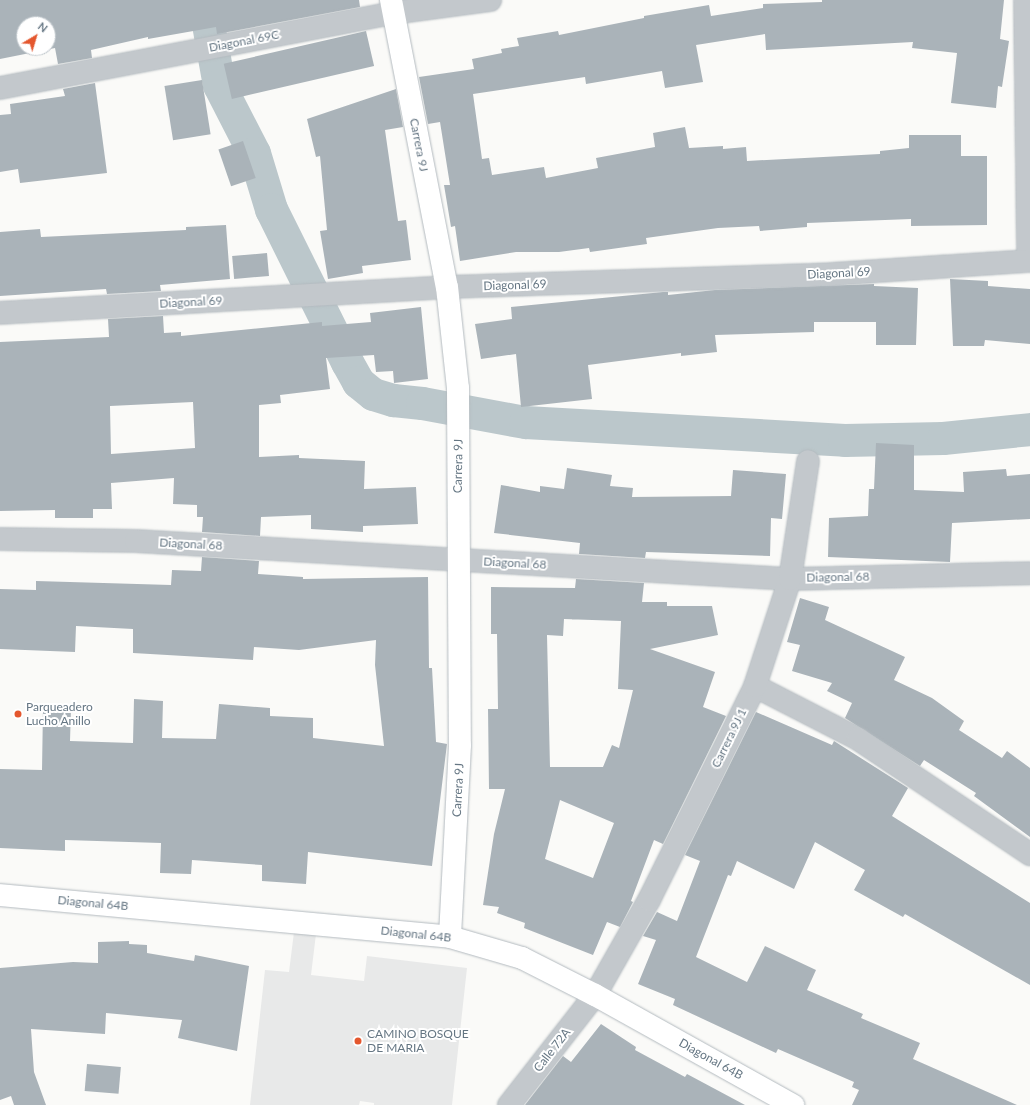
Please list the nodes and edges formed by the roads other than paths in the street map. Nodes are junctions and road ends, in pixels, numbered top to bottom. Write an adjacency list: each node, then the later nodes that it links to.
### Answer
1 (490, 0): 3 (street, Diagonal 69C)
2 (1025, 0): 5 (street)
3 (392, 7): 4 (street, Diagonal 69C); 6 (street, Carrera 9J)
4 (0, 88)
5 (1029, 261): 6 (street, Diagonal 69)
6 (447, 287): 7 (street, Diagonal 69); 10 (street, Carrera 9J)
7 (0, 313)
8 (808, 461): 12 (street, Carrera 9J 1)
9 (0, 539): 10 (street, Diagonal 68)
10 (457, 559): 12 (street, Diagonal 68); 16 (street, Carrera 9J)
11 (1030, 573): 12 (street, Diagonal 68)
12 (790, 579): 13 (street, Carrera 9J 1)
13 (755, 686): 14 (street); 17 (street, Carrera 9J 1)
14 (1030, 854)
15 (0, 895): 16 (street, Diagonal 64B)
16 (450, 937): 17 (street, Diagonal 64B)
17 (595, 995): 18 (street, Calle 72A); 19 (street, Diagonal 64B)
18 (509, 1105)
19 (793, 1105)

